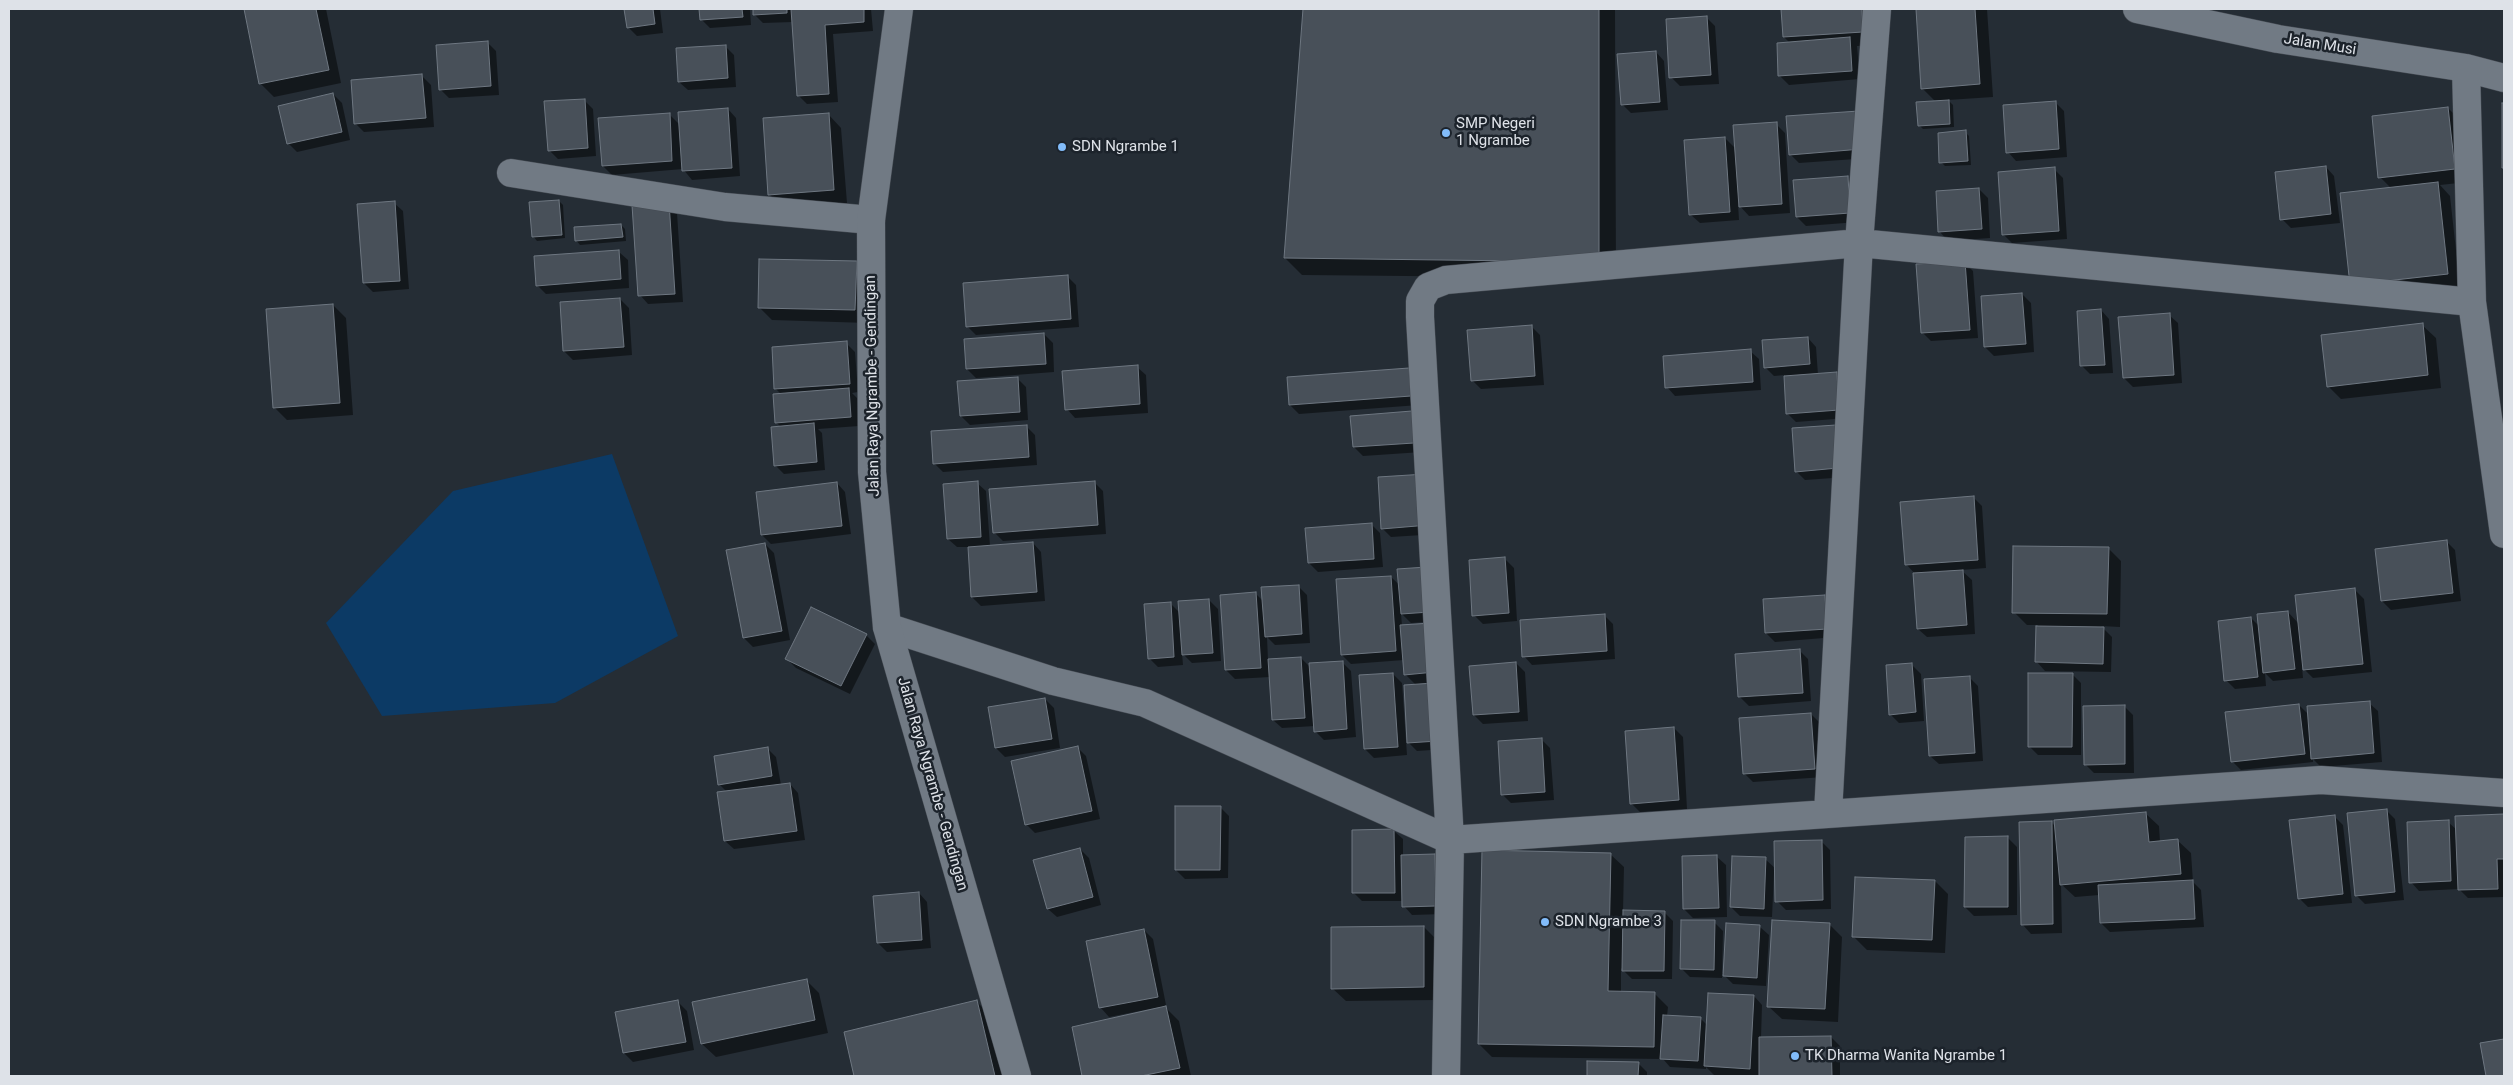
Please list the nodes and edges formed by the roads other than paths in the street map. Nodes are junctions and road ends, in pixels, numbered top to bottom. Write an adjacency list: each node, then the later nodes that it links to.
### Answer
1 (899, 9): 7 (street, Jalan Raya Ngrambe - Gendingan)
2 (1877, 9): 8 (street)
3 (2137, 9): 4 (street, Jalan Musi)
4 (2466, 68): 5 (street, Jalan Musi); 9 (street)
5 (2504, 78)
6 (511, 173): 7 (street)
7 (871, 220): 11 (street, Jalan Raya Ngrambe - Gendingan)
8 (1859, 243): 9 (street); 13 (street); 14 (street)
9 (2472, 302): 10 (street)
10 (2504, 534)
11 (887, 627): 14 (street); 15 (street, Jalan Raya Ngrambe - Gendingan)
12 (2504, 793): 13 (street)
13 (1828, 813): 14 (street)
14 (1450, 840): 16 (street)
15 (1017, 1076)
16 (1446, 1076)

